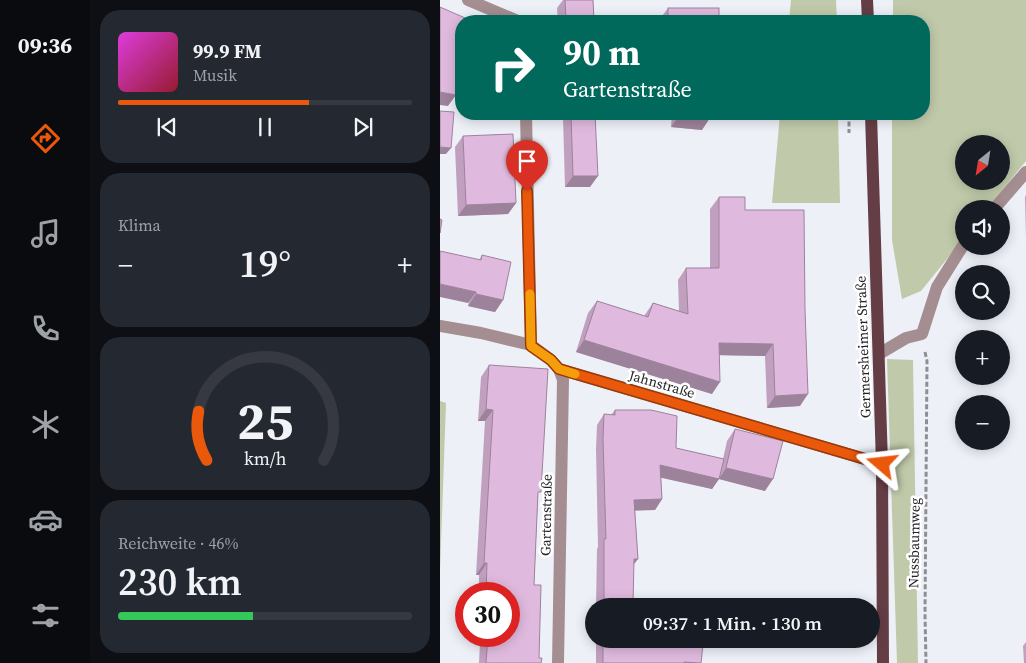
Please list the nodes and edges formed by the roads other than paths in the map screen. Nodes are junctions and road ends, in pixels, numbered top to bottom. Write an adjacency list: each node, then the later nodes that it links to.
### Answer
1 (468, 0): 3 (street)
2 (867, 0): 4 (main road)
3 (504, 15)
4 (868, 15)
5 (526, 120): 11 (street)
6 (871, 120): 12 (main road, Germersheimer Straße)
7 (1026, 172): 8 (street)
8 (1002, 200)
9 (957, 255): 12 (street)
10 (440, 326): 11 (street, Jahnstraße)
11 (531, 346): 13 (street, Jahnstraße)
12 (879, 354): 14 (main road, Germersheimer Straße)
13 (559, 369): 14 (street, Jahnstraße); 15 (street, Gartenstraße)
14 (882, 464): 16 (main road, Germersheimer Straße)
15 (558, 663)
16 (883, 663)

